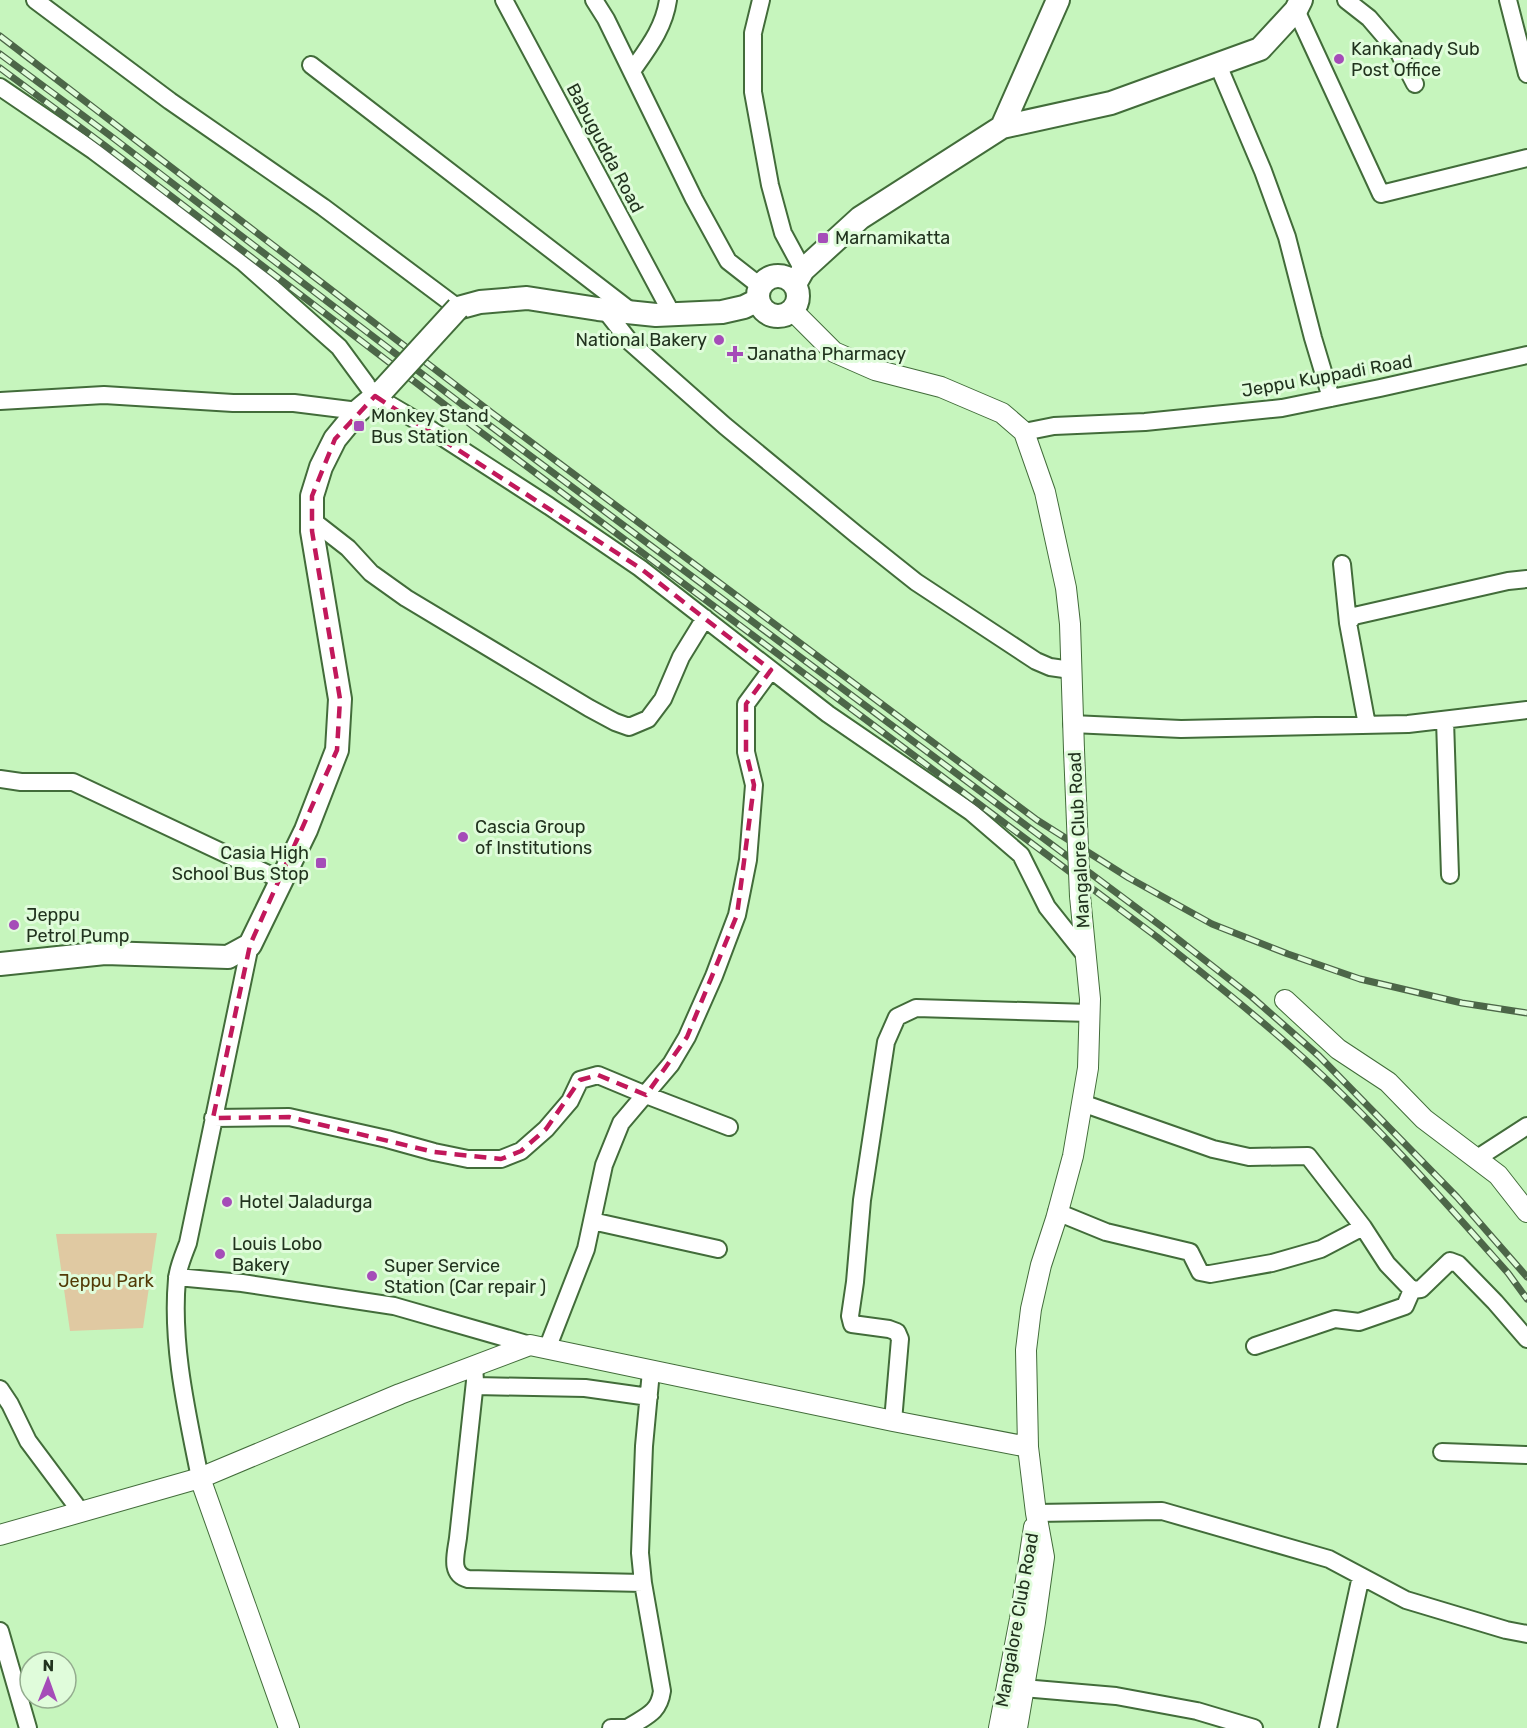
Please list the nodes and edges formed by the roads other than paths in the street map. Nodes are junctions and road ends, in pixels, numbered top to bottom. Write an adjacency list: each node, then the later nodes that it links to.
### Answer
1 (35, 0): 20 (street)
2 (504, 0): 24 (street, Babugudda Road)
3 (594, 0): 12 (street)
4 (668, 0): 12 (street)
5 (761, 0): 18 (street)
6 (1058, 0): 16 (main road)
7 (1346, 0): 14 (street)
8 (1508, 0): 13 (street)
9 (1299, 5): 10 (main road); 17 (street)
10 (1218, 64): 16 (main road); 27 (street)
11 (311, 66): 23 (street)
12 (632, 71): 19 (street)
13 (1527, 74)
14 (1415, 84)
15 (0, 87): 26 (street)
16 (1002, 127): 18 (main road)
17 (1527, 158)
18 (799, 277): 19 (main road); 22 (main road)
19 (759, 293): 22 (main road); 24 (main road)
20 (458, 308): 21 (main road); 26 (main road, bridge)
21 (605, 310): 23 (main road); 37 (street)
22 (793, 311): 30 (street)
23 (633, 312): 24 (main road)
24 (672, 314)
25 (1527, 355): 27 (street, Jeppu Kuppadi Road)
26 (379, 393): 29 (main road); 34 (street)
27 (1331, 398): 30 (street, Jeppu Kuppadi Road)
28 (0, 401): 29 (street)
29 (358, 411): 31 (main road)
30 (1024, 432): 37 (street, Mangalore Club Road)
31 (312, 520): 34 (street); 44 (main road)
32 (1342, 564): 35 (street)
33 (1527, 579): 35 (street)
34 (705, 618): 36 (street)
35 (1348, 623): 41 (street)
36 (771, 670): 46 (street); 50 (street)
37 (1071, 670): 40 (street, Mangalore Club Road)
38 (1527, 710): 39 (street)
39 (1445, 720): 41 (street); 43 (street)
40 (1072, 724): 41 (street); 46 (street, Mangalore Club Road, bridge)
41 (1367, 725)
42 (0, 779): 44 (street)
43 (1450, 874)
44 (281, 880): 45 (main road)
45 (250, 945): 47 (main road); 52 (street)
46 (1086, 956): 49 (street, Mangalore Club Road)
47 (0, 964)
48 (1285, 1000): 55 (street)
49 (1090, 1013): 51 (street, Mangalore Club Road); 70 (street)
50 (646, 1095): 52 (street); 54 (street); 58 (street)
51 (1082, 1103): 56 (street, Mangalore Club Road); 59 (street)
52 (213, 1118): 61 (street)
53 (1527, 1126): 55 (street)
54 (729, 1127)
55 (1476, 1159): 57 (street)
56 (1057, 1212): 59 (street); 71 (street, Mangalore Club Road)
57 (1527, 1212)
58 (592, 1221): 60 (street); 65 (street)
59 (1363, 1227): 62 (street)
60 (718, 1249)
61 (177, 1277): 65 (street); 74 (street)
62 (1412, 1290): 63 (street); 64 (street)
63 (1527, 1339)
64 (1255, 1346)
65 (539, 1347): 66 (street); 67 (street)
66 (651, 1371): 69 (street); 70 (street)
67 (474, 1376): 69 (street); 74 (street); 79 (street)
68 (0, 1389): 75 (street)
69 (649, 1397): 79 (street)
70 (893, 1421): 71 (street)
71 (1028, 1447): 76 (street, Mangalore Club Road)
72 (1442, 1452): 73 (street)
73 (1527, 1455)
74 (200, 1478): 75 (street); 85 (street)
75 (81, 1512): 77 (street)
76 (1036, 1513): 78 (street); 82 (street, Mangalore Club Road); 87 (street, Mangalore Club Road)
77 (0, 1535)
78 (1361, 1576): 81 (street); 90 (street)
79 (643, 1583): 83 (street)
80 (0, 1631): 84 (street)
81 (1527, 1634)
82 (1023, 1688): 88 (street, Mangalore Club Road); 89 (street)
83 (629, 1727): 86 (street)
84 (28, 1728)
85 (289, 1728)
86 (611, 1728)
87 (999, 1728)
88 (1017, 1728)
89 (1254, 1728)
90 (1329, 1728)

